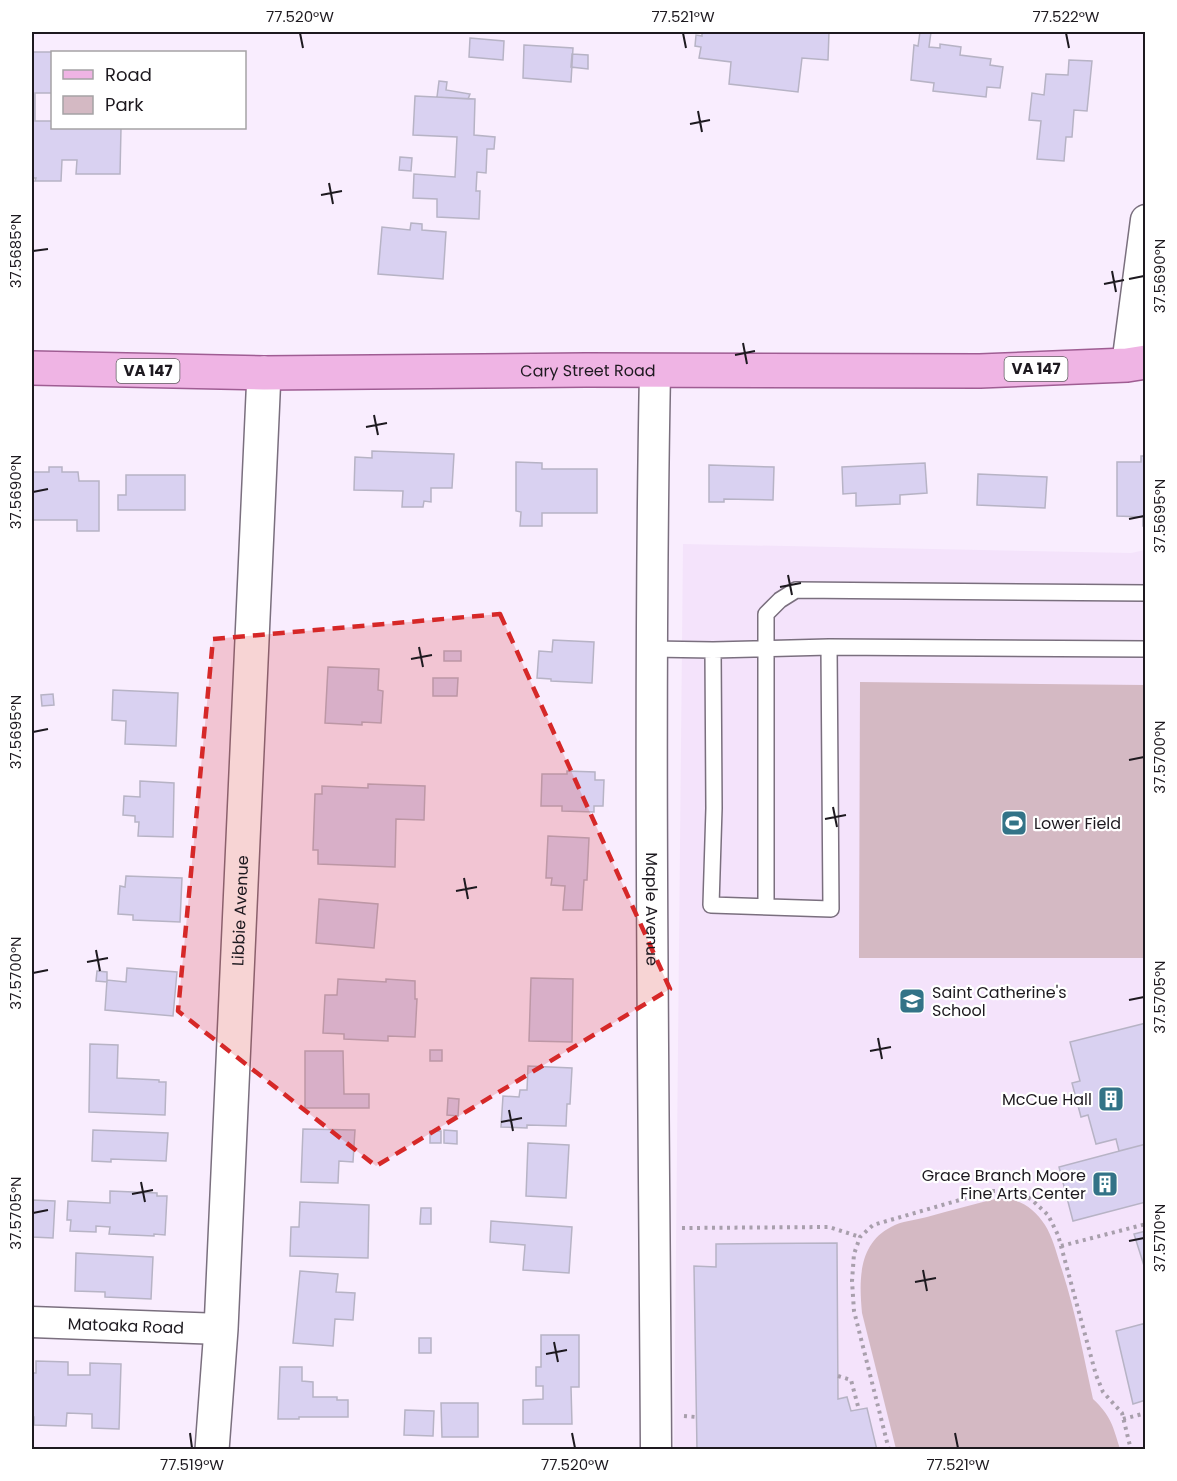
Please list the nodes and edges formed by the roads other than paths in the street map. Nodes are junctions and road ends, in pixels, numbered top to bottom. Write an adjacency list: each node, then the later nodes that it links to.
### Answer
1 (1146, 220): 2 (street)
2 (1139, 365): 4 (main road, Cary Street Road / VA 147)
3 (32, 368): 5 (main road, Cary Street Road / VA 147)
4 (655, 370): 5 (main road, Cary Street Road / VA 147); 10 (street, Maple Avenue)
5 (264, 373): 14 (main road, Libbie Avenue)
6 (1146, 593): 9 (lane)
7 (829, 647): 8 (lane); 9 (lane); 12 (lane)
8 (1146, 648)
9 (765, 649): 11 (lane); 12 (lane)
10 (652, 650): 11 (lane); 16 (street, Maple Avenue)
11 (713, 650): 12 (lane)
12 (766, 906)
13 (32, 1322): 14 (street, Matoaka Road)
14 (221, 1329): 15 (main road, Libbie Avenue)
15 (212, 1449)
16 (656, 1449)

